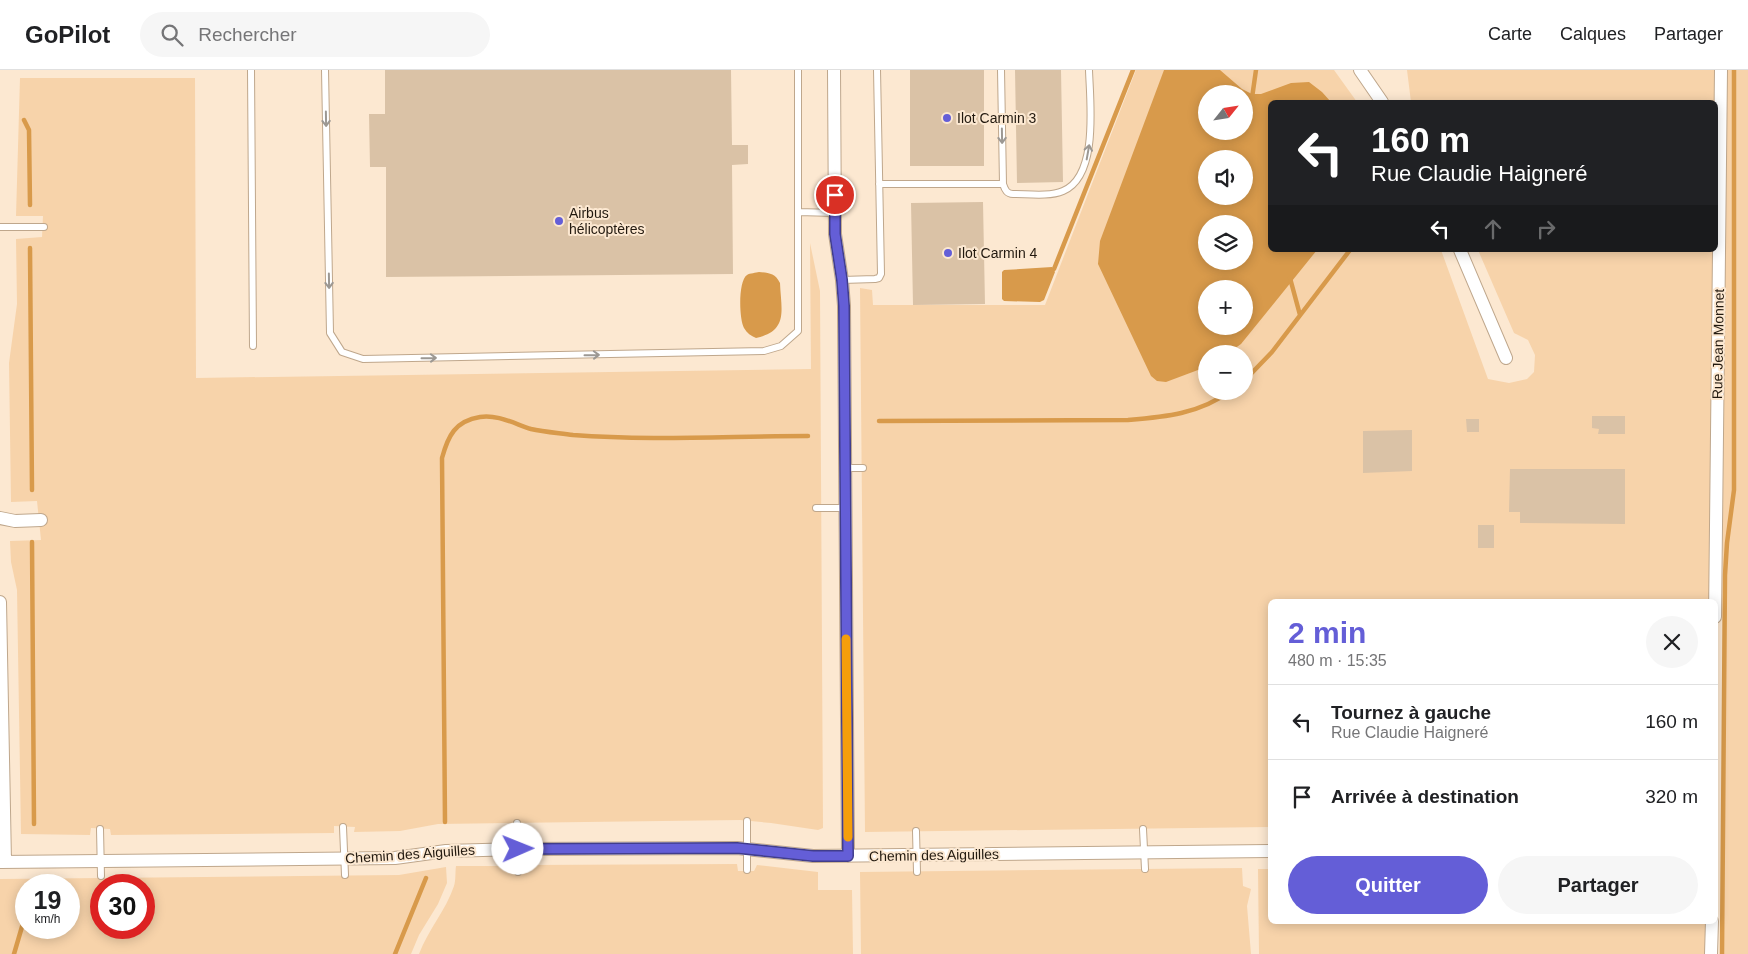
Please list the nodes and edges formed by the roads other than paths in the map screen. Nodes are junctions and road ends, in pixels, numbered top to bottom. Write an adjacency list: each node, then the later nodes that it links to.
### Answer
1 (251, 70): 19 (lane)
2 (325, 70): 13 (lane, one-way to 13)
3 (798, 70): 13 (lane)
4 (834, 70): 14 (street)
5 (877, 70): 11 (lane)
6 (1001, 70): 12 (lane, one-way to 12)
7 (1089, 70): 12 (lane, one-way to 7)
8 (1360, 70): 10 (street)
9 (1721, 70): 27 (street, Rue Jean Monnet)
10 (1381, 100)
11 (879, 184): 12 (lane); 18 (lane)
12 (1003, 184)
13 (798, 212): 14 (lane)
14 (835, 213): 18 (street)
15 (0, 228): 16 (lane)
16 (44, 228)
17 (1461, 252): 20 (street)
18 (842, 280): 21 (street)
19 (252, 346)
20 (1506, 358)
21 (845, 468): 22 (lane); 24 (street)
22 (863, 468)
23 (816, 508): 24 (lane)
24 (845, 508): 40 (street)
25 (0, 518): 26 (street)
26 (41, 520)
27 (1715, 599)
28 (0, 602): 43 (street)
29 (747, 821): 35 (lane)
30 (518, 823): 36 (lane)
31 (343, 827): 41 (lane)
32 (100, 828): 42 (lane)
33 (1143, 829): 38 (lane)
34 (916, 831): 39 (lane)
35 (747, 848): 36 (street, Chemin des Aiguilles); 40 (street, Chemin des Aiguilles); 45 (lane)
36 (518, 849): 41 (street, Chemin des Aiguilles); 46 (lane)
37 (1268, 852): 38 (street, Chemin des Aiguilles)
38 (1145, 853): 39 (street, Chemin des Aiguilles); 44 (lane)
39 (916, 855): 40 (street, Chemin des Aiguilles); 47 (lane)
40 (848, 856)
41 (344, 859): 42 (street, Chemin des Aiguilles); 49 (lane)
42 (100, 861): 43 (street, Chemin des Aiguilles); 48 (lane)
43 (3, 862)
44 (1145, 869)
45 (747, 870)
46 (518, 872)
47 (917, 872)
48 (100, 874)
49 (344, 875)
50 (1712, 924): 51 (street)
51 (1711, 954)

